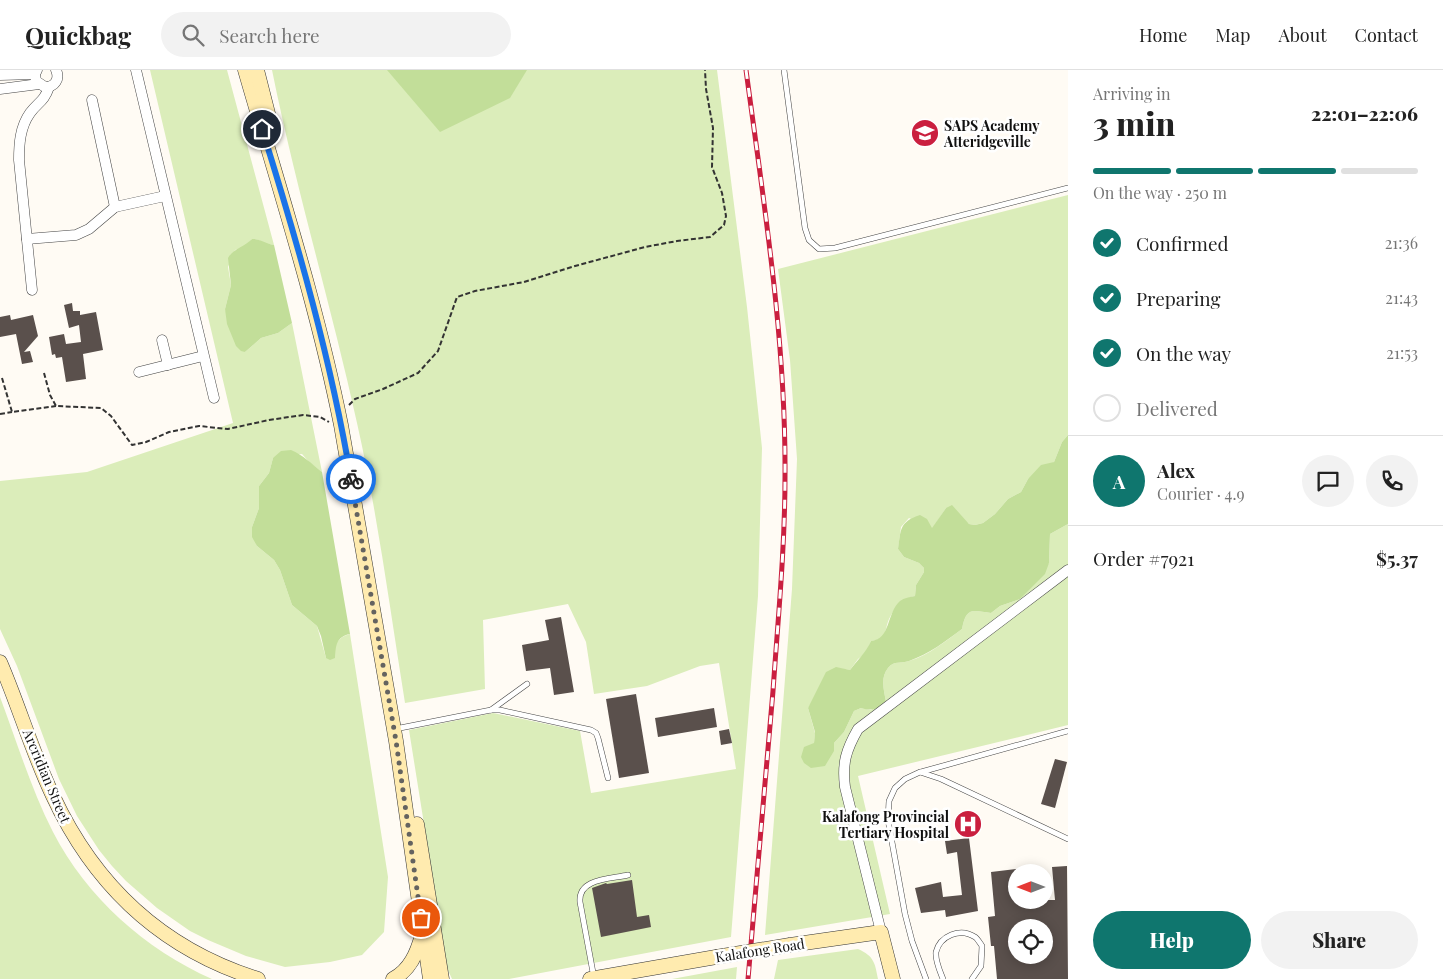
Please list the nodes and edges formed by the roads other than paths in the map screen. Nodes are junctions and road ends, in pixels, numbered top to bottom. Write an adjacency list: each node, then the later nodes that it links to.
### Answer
1 (56, 70): 7 (street)
2 (136, 70): 11 (street)
3 (245, 70): 24 (main road)
4 (257, 70): 24 (main road)
5 (784, 70): 10 (lane)
6 (1, 75): 7 (street); 8 (street)
7 (40, 79): 8 (street); 13 (street)
8 (2, 89)
9 (92, 100): 12 (street)
10 (1068, 188)
11 (165, 196): 12 (street); 16 (street)
12 (116, 207): 13 (street)
13 (27, 239): 14 (street)
14 (32, 290)
15 (162, 340): 17 (street)
16 (204, 356): 17 (street); 19 (street)
17 (168, 365): 18 (street)
18 (139, 372)
19 (214, 398)
20 (1068, 570): 30 (street)
21 (0, 662): 32 (main road, Arcridian Street)
22 (527, 684): 23 (lane)
23 (491, 710): 24 (lane); 27 (lane)
24 (397, 730): 31 (main road); 35 (main road)
25 (1068, 731): 26 (lane)
26 (920, 772): 28 (lane); 38 (lane)
27 (608, 778)
28 (1068, 839)
29 (628, 875): 36 (lane)
30 (881, 932): 36 (main road, Kalafong Road, bridge); 37 (main road)
31 (423, 933): 33 (main road); 34 (main road)
32 (258, 979)
33 (393, 979)
34 (430, 979)
35 (442, 979)
36 (592, 979)
37 (893, 979)
38 (926, 979)
39 (943, 979): 40 (lane)
40 (972, 979)

